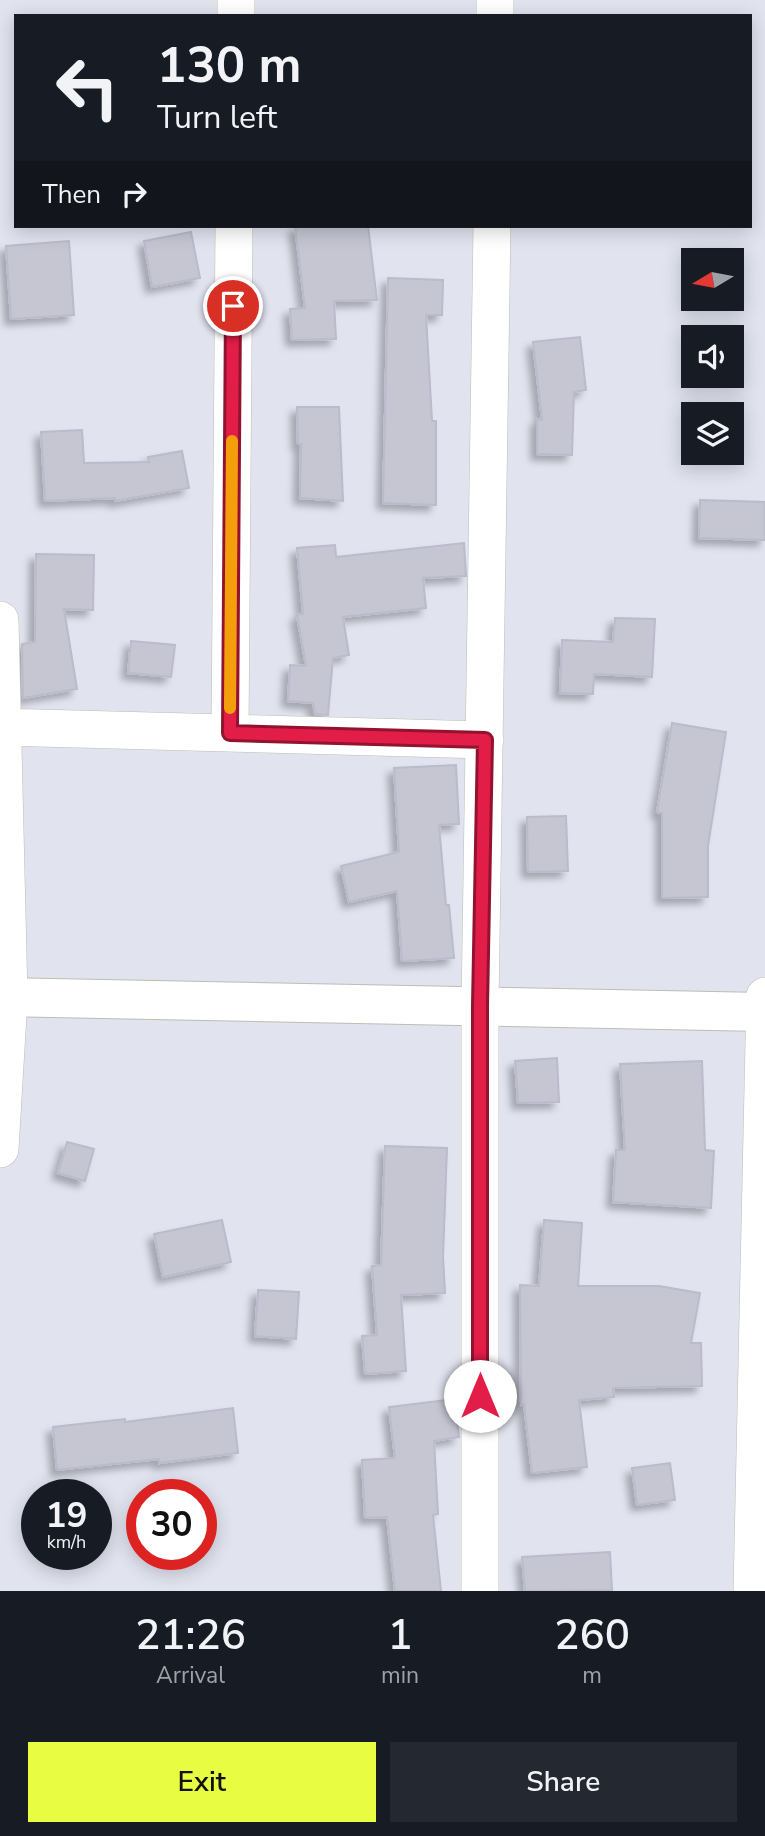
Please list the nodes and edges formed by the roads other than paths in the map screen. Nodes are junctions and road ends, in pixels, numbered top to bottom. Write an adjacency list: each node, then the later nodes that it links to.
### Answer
1 (234, 228): 5 (street)
2 (492, 228): 6 (street)
3 (0, 620): 4 (street)
4 (1, 727): 5 (street); 8 (street)
5 (230, 733): 6 (street)
6 (485, 740): 9 (street)
7 (765, 996): 10 (street)
8 (5, 997): 9 (street); 11 (street)
9 (480, 1006): 10 (street); 12 (street)
10 (765, 1012): 13 (street)
11 (0, 1149)
12 (480, 1591)
13 (752, 1591)

